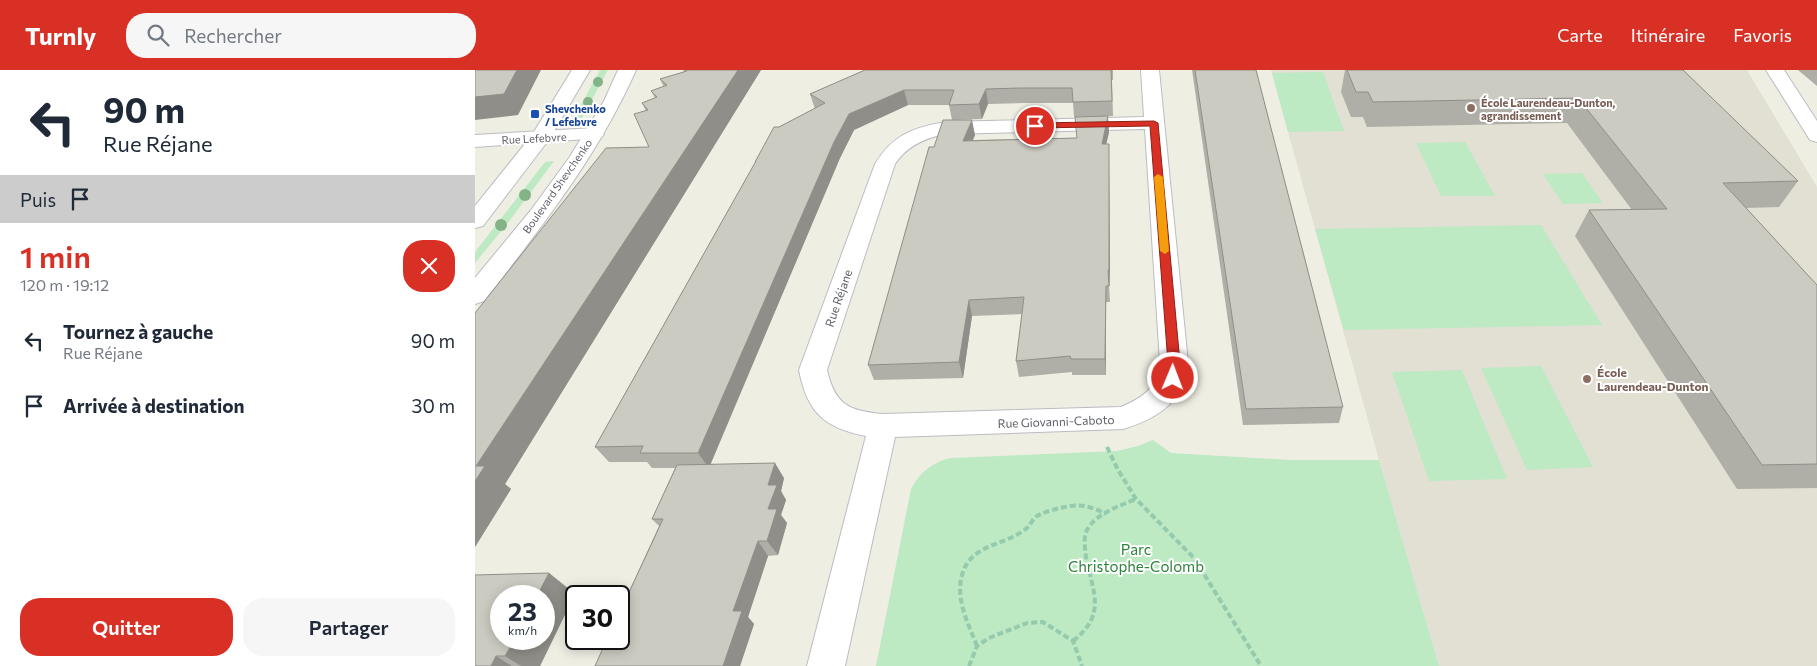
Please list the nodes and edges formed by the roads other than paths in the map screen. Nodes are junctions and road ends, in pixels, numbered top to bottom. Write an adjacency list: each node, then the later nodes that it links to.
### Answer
1 (581, 70): 8 (street)
2 (627, 70): 6 (street, Boulevard Shevchenko)
3 (1150, 70): 5 (street, Rue Giovanni-Caboto)
4 (1775, 70): 7 (street)
5 (1154, 123): 12 (street, Rue Giovanni-Caboto); 12 (street, Rue Réjane)
6 (594, 134): 8 (street, Rue Lefebvre); 11 (street, Boulevard Shevchenko)
7 (1817, 136)
8 (540, 138): 9 (street, Rue Lefebvre); 10 (street)
9 (475, 141)
10 (475, 221)
11 (475, 295)
12 (883, 426): 13 (street)
13 (826, 666)

